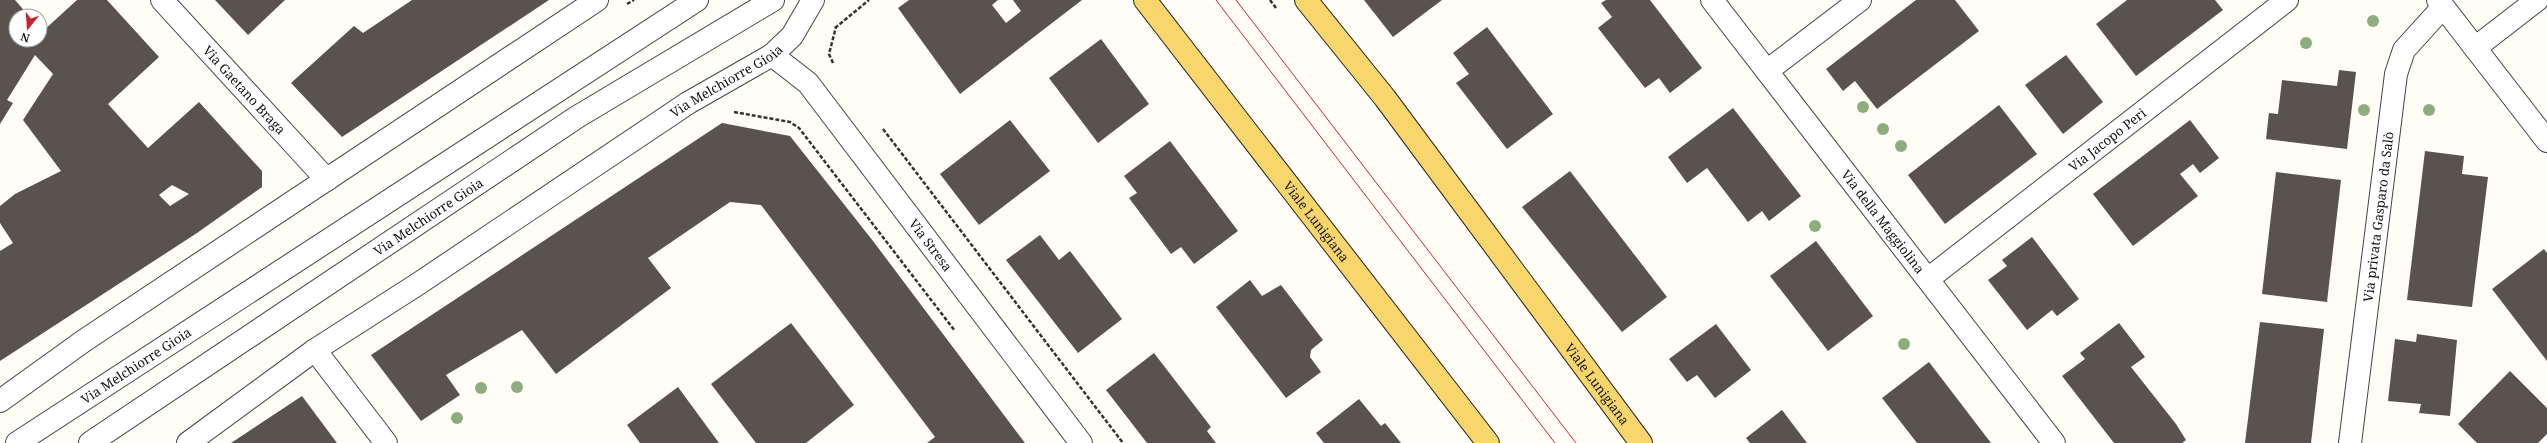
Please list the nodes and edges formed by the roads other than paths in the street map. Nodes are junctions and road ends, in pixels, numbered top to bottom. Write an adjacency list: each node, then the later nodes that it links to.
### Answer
1 (162, 0): 17 (street, Via Gaetano Braga)
2 (597, 0): 17 (street)
3 (697, 0): 21 (street, Via Melchiorre Gioia)
4 (773, 0): 22 (street, Via Melchiorre Gioia)
5 (813, 0): 14 (street, Via Melchiorre Gioia)
6 (1145, 0): 26 (main road, Viale Lunigiana)
7 (1306, 0): 27 (main road, Viale Lunigiana)
8 (1712, 0): 15 (street, Via della Maggiolina)
9 (1860, 0): 15 (street)
10 (2287, 0): 18 (street, Via Jacopo Peri)
11 (2537, 0): 13 (street)
12 (2440, 3): 13 (street); 29 (street, Via privata Gasparo da Salò)
13 (2475, 48): 16 (street)
14 (772, 55): 19 (street, Via Melchiorre Gioia); 25 (street, Via Stresa)
15 (1767, 71): 18 (street, Via della Maggiolina)
16 (2547, 141)
17 (327, 180): 20 (street)
18 (1928, 279): 28 (street, Via della Maggiolina)
19 (315, 350): 23 (street, Via Melchiorre Gioia); 24 (street)
20 (0, 401)
21 (17, 443)
22 (90, 443)
23 (188, 443)
24 (386, 443)
25 (1081, 443)
26 (1488, 443)
27 (1641, 443)
28 (2054, 443)
29 (2350, 443)

